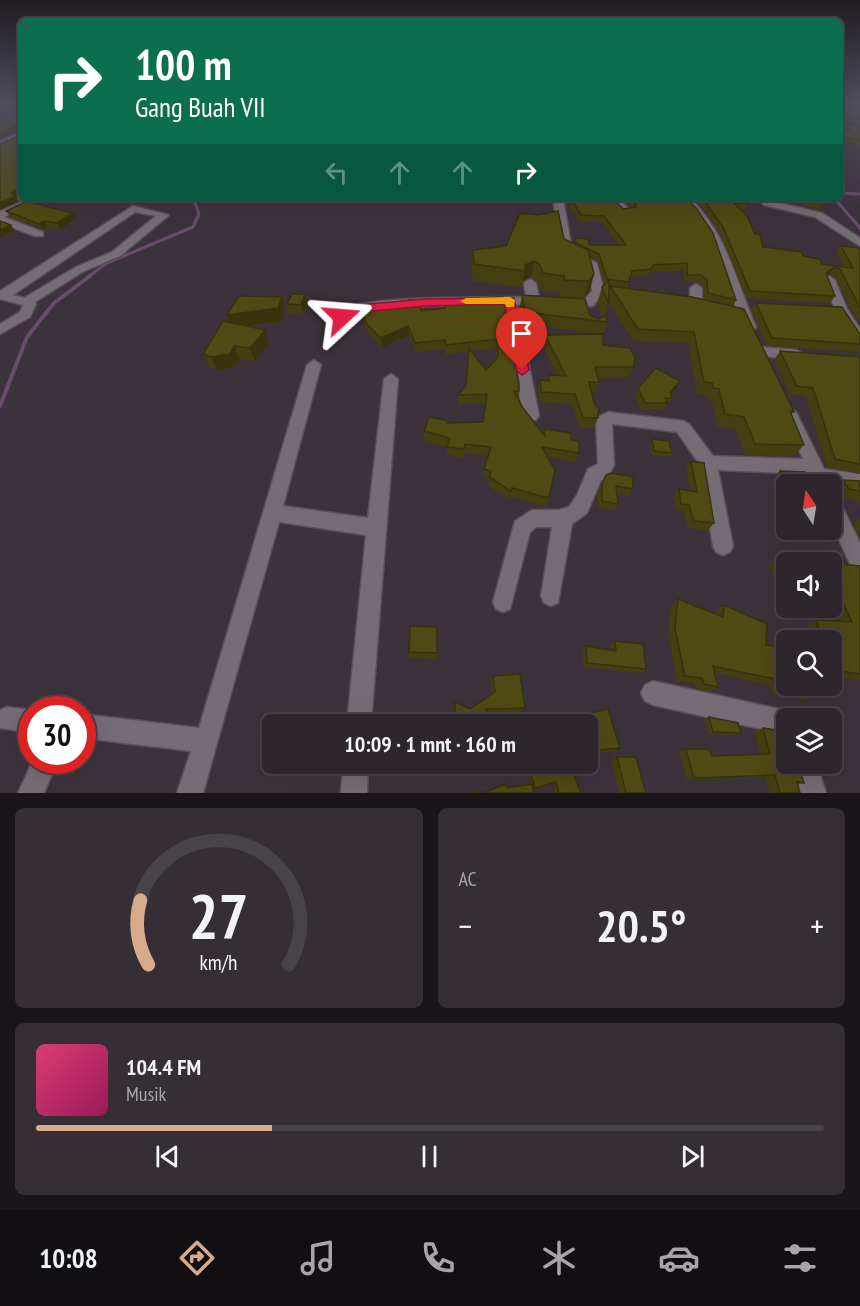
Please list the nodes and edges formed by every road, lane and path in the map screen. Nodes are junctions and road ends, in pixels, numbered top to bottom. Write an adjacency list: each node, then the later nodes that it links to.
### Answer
1 (29, 201): 7 (street)
2 (559, 201): 15 (street)
3 (616, 201): 6 (street)
4 (688, 201): 18 (street)
5 (767, 203): 9 (street)
6 (627, 212)
7 (0, 217): 8 (street)
8 (39, 234)
9 (860, 243)
10 (829, 280): 20 (street)
11 (530, 283): 15 (street)
12 (696, 288): 17 (street)
13 (1, 295): 16 (street); 16 (street)
14 (510, 300): 15 (street); 22 (street); 29 (street)
15 (533, 301)
16 (26, 302): 23 (street)
17 (698, 305)
18 (745, 308): 19 (street); 25 (street)
19 (727, 312)
20 (839, 312): 21 (street); 24 (street)
21 (860, 316)
22 (337, 325)
23 (0, 330)
24 (860, 339)
25 (816, 356)
26 (314, 365): 35 (street)
27 (391, 379): 38 (street)
28 (784, 401): 32 (street)
29 (531, 417)
30 (708, 463): 31 (street); 36 (street); 39 (street)
31 (810, 474)
32 (819, 474)
33 (842, 478): 34 (street)
34 (860, 481)
35 (272, 512): 38 (street); 49 (street)
36 (564, 519): 41 (street); 42 (street)
37 (842, 526): 40 (street)
38 (376, 528): 44 (street)
39 (723, 546)
40 (860, 564)
41 (551, 596)
42 (503, 602)
43 (653, 693): 47 (street)
44 (361, 714)
45 (7, 719): 46 (street)
46 (18, 720)
47 (776, 720)
48 (96, 728): 49 (street)
49 (207, 741): 54 (street)
50 (40, 774): 53 (street)
51 (355, 774): 55 (street)
52 (808, 774): 56 (street)
53 (31, 793)
54 (190, 793)
55 (354, 793)
56 (813, 793)

